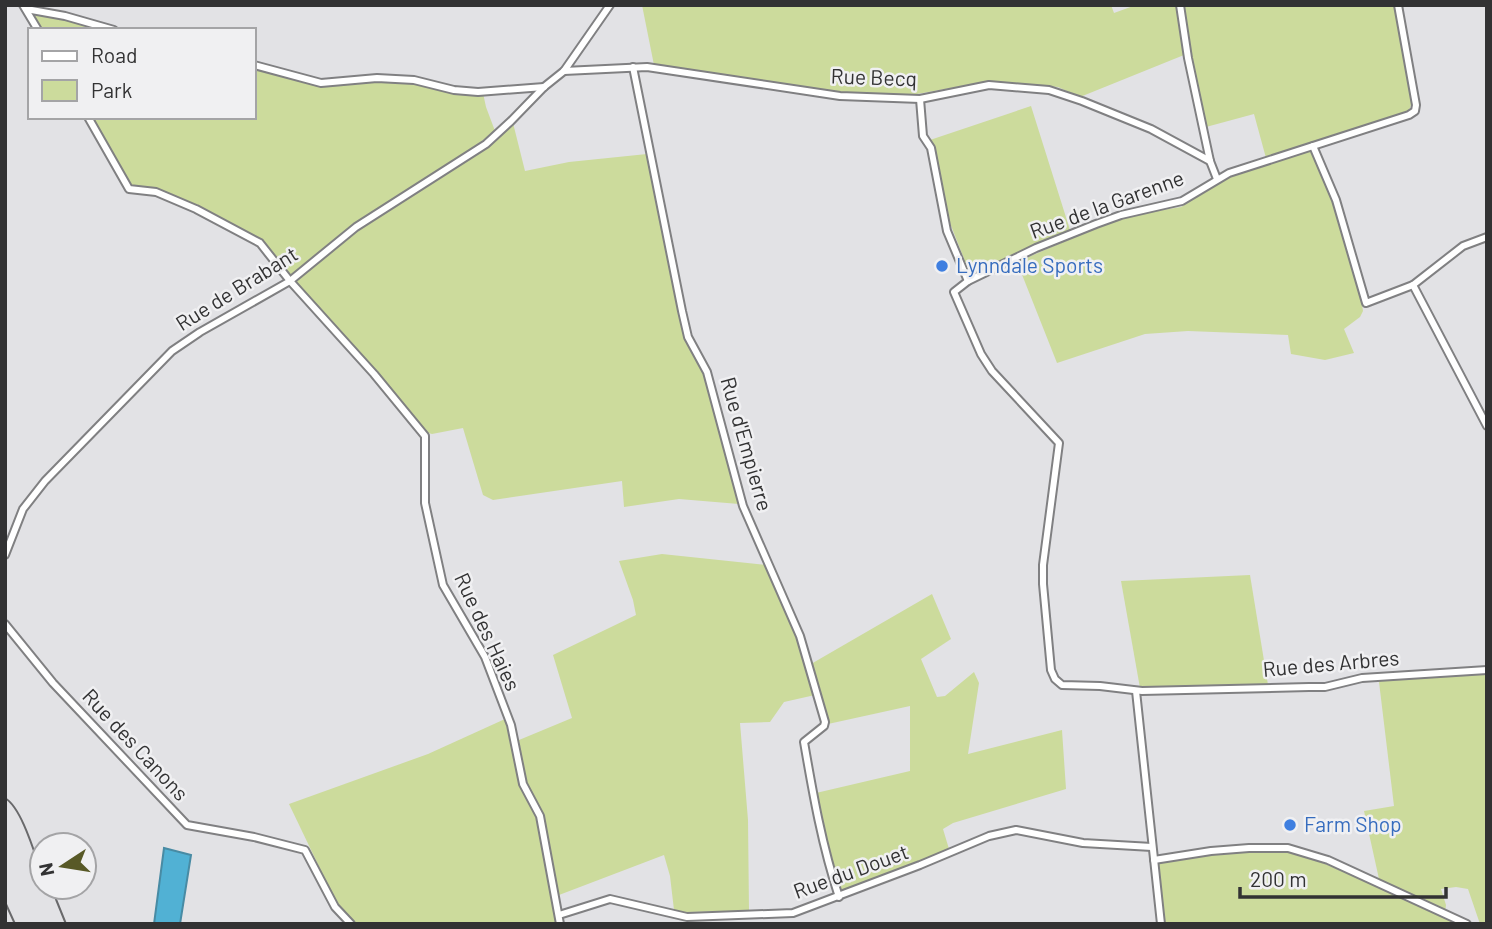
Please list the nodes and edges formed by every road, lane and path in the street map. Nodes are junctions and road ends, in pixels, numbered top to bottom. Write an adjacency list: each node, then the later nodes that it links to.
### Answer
1 (610, 5): 9 (street, Rue de Brabant)
2 (1180, 5): 14 (street)
3 (1398, 5): 13 (street, Rue de la Garenne)
4 (25, 7): 5 (street); 6 (street)
5 (37, 28)
6 (107, 28)
7 (256, 66): 10 (street)
8 (634, 67): 9 (street, Rue Becq); 11 (street, Rue Becq); 27 (street, Rue d'Empierre)
9 (564, 71): 10 (street, Rue de Brabant)
10 (544, 87): 17 (street, Rue de Brabant)
11 (920, 99): 14 (street, Rue Becq); 18 (street)
12 (89, 119): 17 (street, Rue des Haies)
13 (1312, 146): 15 (street, Rue de la Garenne); 19 (street)
14 (1210, 161): 15 (street)
15 (1217, 179): 18 (street, Rue de la Garenne)
16 (1487, 237): 19 (street)
17 (290, 281): 21 (street, Rue de Brabant); 28 (street, Rue des Haies)
18 (968, 281): 24 (street)
19 (1413, 285): 20 (street)
20 (1487, 426)
21 (5, 555)
22 (5, 624): 29 (street, Rue des Canons)
23 (1487, 670): 24 (street, Rue des Arbres)
24 (1136, 691): 25 (street)
25 (1152, 846): 26 (street); 27 (street, Rue du Douet)
26 (1154, 860): 31 (street); 32 (street)
27 (839, 897): 28 (street, Rue du Douet)
28 (559, 915): 30 (street, Rue des Haies)
29 (351, 924)
30 (560, 924)
31 (1161, 924)
32 (1467, 924)

